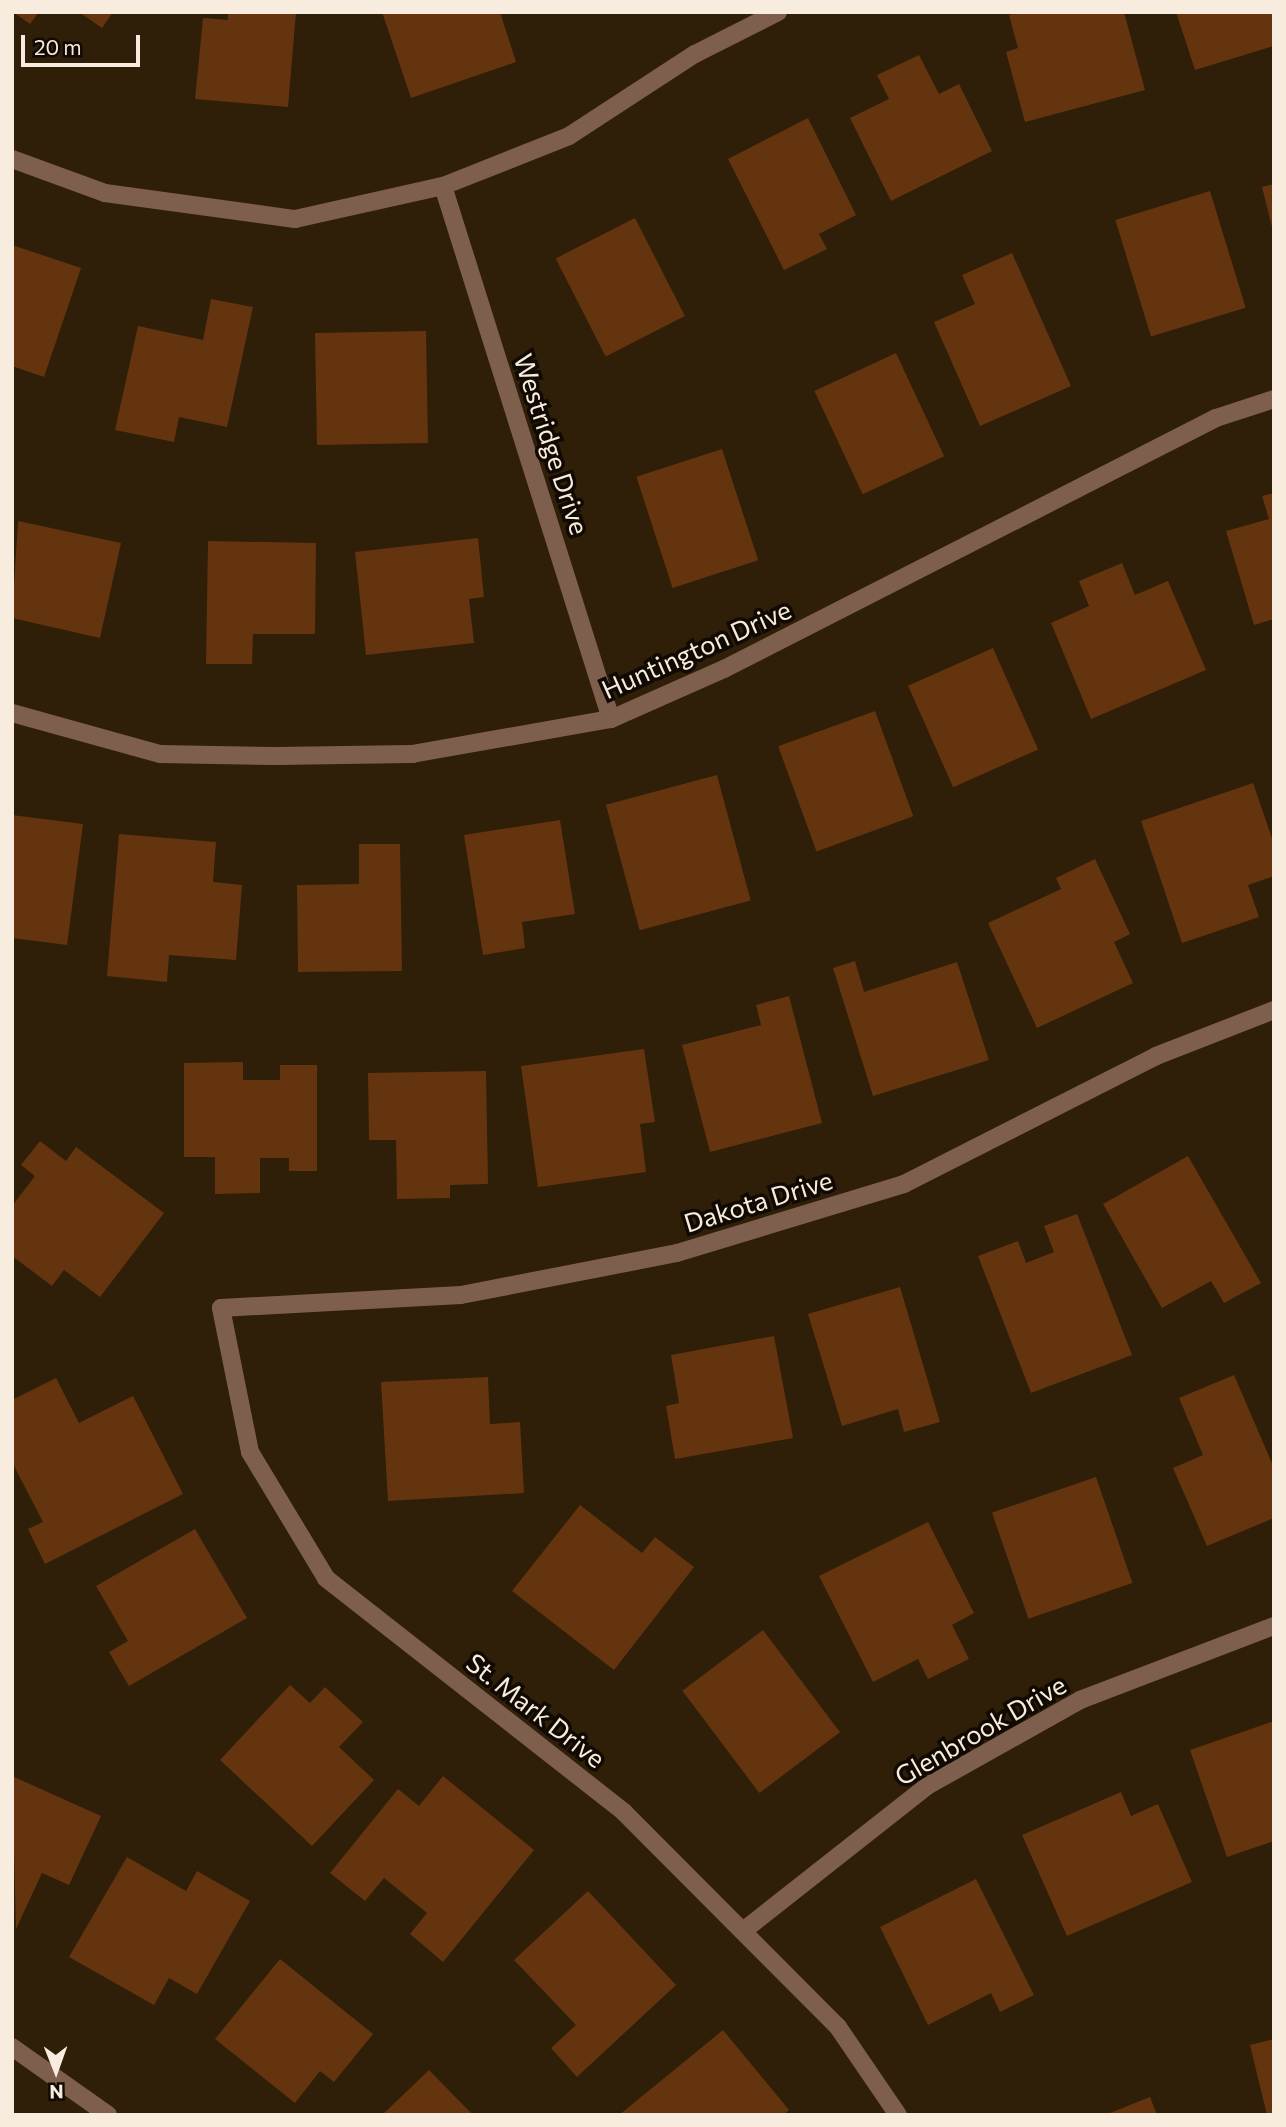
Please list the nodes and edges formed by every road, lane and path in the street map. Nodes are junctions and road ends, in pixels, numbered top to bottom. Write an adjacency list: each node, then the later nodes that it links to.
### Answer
1 (778, 12): 3 (street)
2 (12, 159): 3 (street)
3 (443, 186): 6 (street, Westridge Drive)
4 (1274, 399): 6 (street, Huntington Drive)
5 (12, 713): 6 (street, Huntington Drive)
6 (611, 719)
7 (1274, 1010): 8 (street, Dakota Drive)
8 (221, 1308): 10 (street, St. Mark Drive)
9 (1274, 1626): 10 (street, Glenbrook Drive)
10 (743, 1931): 13 (street, St. Mark Drive)
11 (12, 2047): 12 (street)
12 (108, 2115)
13 (898, 2115)

